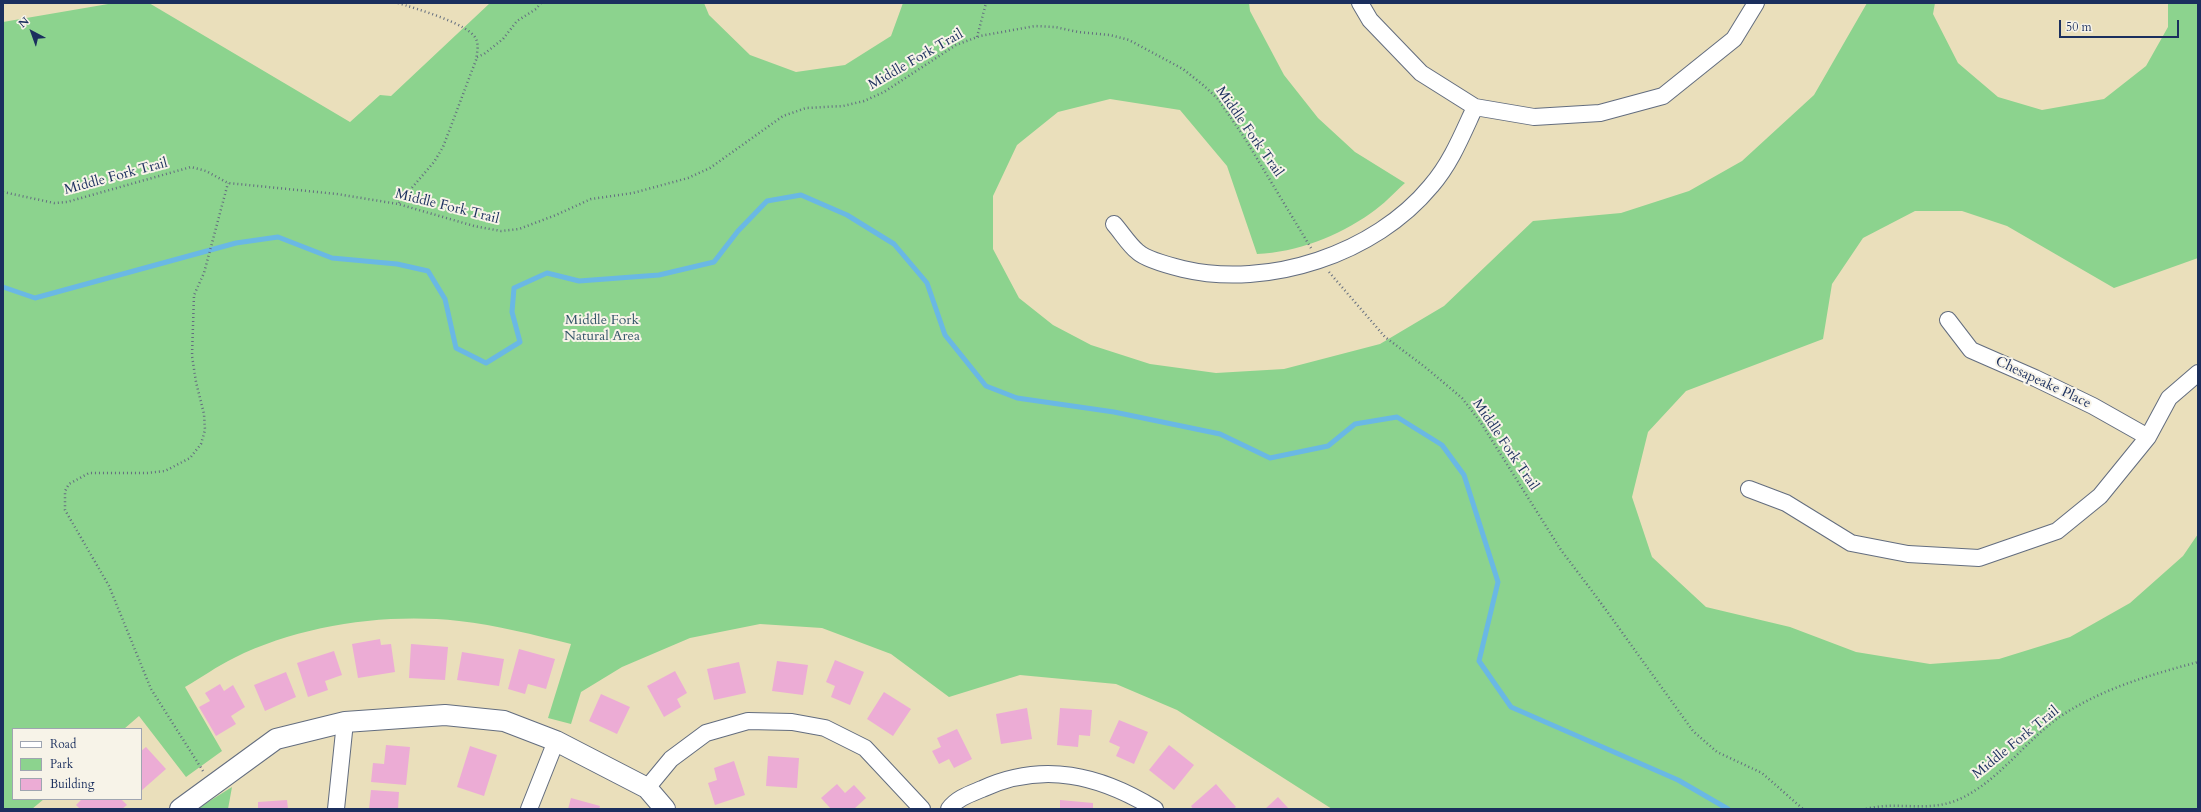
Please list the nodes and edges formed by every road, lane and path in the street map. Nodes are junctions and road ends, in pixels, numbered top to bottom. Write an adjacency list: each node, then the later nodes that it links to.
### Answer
1 (398, 3): 7 (path)
2 (541, 3): 7 (path)
3 (986, 3): 6 (path)
4 (1360, 3): 8 (street)
5 (1756, 3): 8 (street)
6 (977, 37): 11 (path, Middle Fork Trail); 13 (path, Middle Fork Trail)
7 (476, 57): 11 (path)
8 (1475, 107): 13 (street)
9 (228, 183): 10 (path, Middle Fork Trail); 11 (path, Middle Fork Trail); 21 (path)
10 (3, 192)
11 (398, 204)
12 (1114, 224): 13 (street)
13 (1320, 260): 30 (path, Middle Fork Trail)
14 (1948, 320): 16 (street, Chesapeake Place)
15 (2198, 373): 16 (street)
16 (2148, 437): 17 (street)
17 (1749, 489)
18 (2198, 662): 31 (path, Middle Fork Trail)
19 (345, 722): 20 (street); 21 (street); 24 (street)
20 (556, 741): 22 (street); 25 (street)
21 (212, 785): 23 (street)
22 (647, 788): 26 (street); 27 (street)
23 (180, 809)
24 (336, 809)
25 (529, 809)
26 (665, 809)
27 (922, 809)
28 (949, 809): 29 (street)
29 (1155, 809)
30 (1803, 809)
31 (1866, 809)

